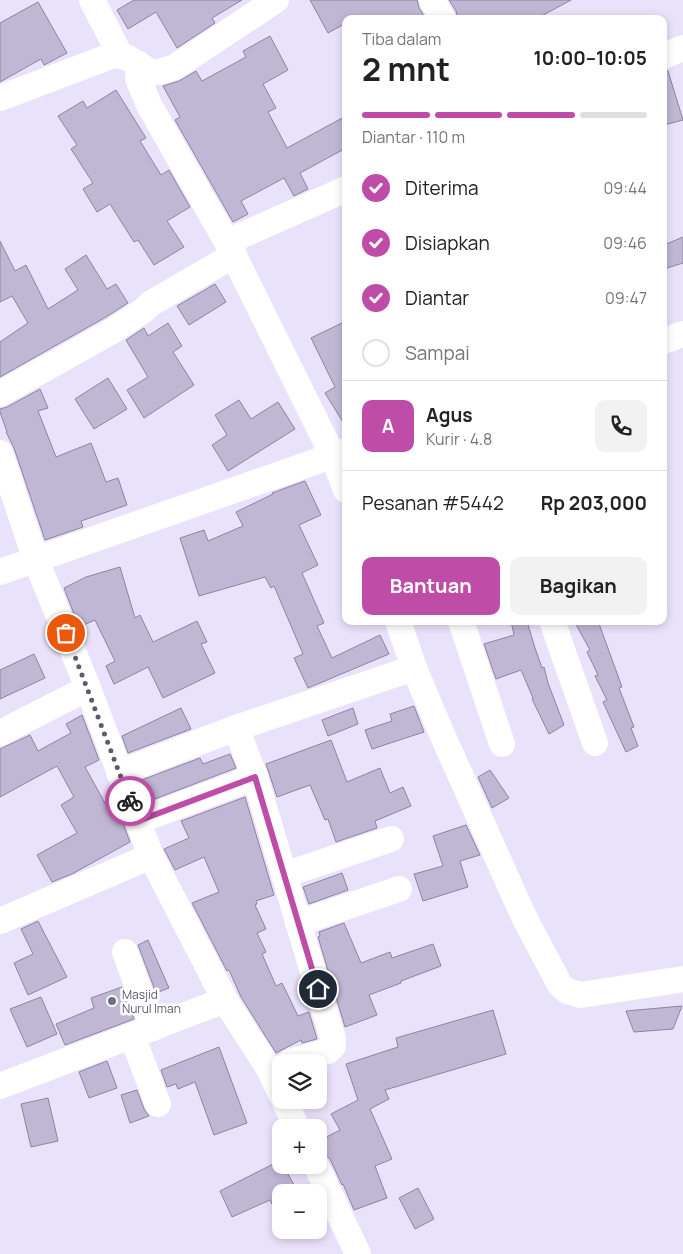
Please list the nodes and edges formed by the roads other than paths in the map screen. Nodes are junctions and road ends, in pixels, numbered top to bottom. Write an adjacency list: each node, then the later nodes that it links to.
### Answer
1 (92, 0): 7 (street)
2 (276, 0): 7 (street)
3 (432, 0): 4 (street)
4 (441, 15)
5 (683, 48): 6 (street)
6 (667, 55)
7 (129, 60): 8 (street); 10 (street)
8 (0, 98)
9 (342, 191): 10 (street)
10 (230, 248): 13 (street); 15 (street)
11 (683, 334): 12 (street)
12 (667, 339)
13 (0, 394)
14 (0, 453): 16 (street)
15 (340, 454): 16 (street)
16 (36, 560): 17 (street); 22 (street)
17 (0, 572)
18 (399, 625): 21 (street)
19 (462, 625): 26 (street)
20 (553, 625): 25 (street)
21 (414, 668): 23 (street); 37 (street)
22 (88, 688): 24 (street); 27 (street)
23 (236, 728): 27 (street); 28 (street)
24 (0, 733)
25 (595, 743)
26 (502, 744)
27 (119, 772): 29 (street)
28 (255, 777): 29 (street); 32 (street)
29 (138, 821): 31 (street)
30 (391, 838): 32 (street)
31 (151, 856): 34 (street); 38 (street)
32 (284, 875): 35 (street)
33 (399, 889): 35 (street)
34 (0, 921)
35 (298, 923): 40 (street)
36 (125, 952): 39 (street)
37 (683, 979)
38 (225, 1000): 39 (street); 41 (street)
39 (142, 1032): 42 (street); 43 (street)
40 (318, 1054)
41 (272, 1056)
42 (0, 1086)
43 (158, 1104)
44 (320, 1174): 45 (street)
45 (358, 1254)

